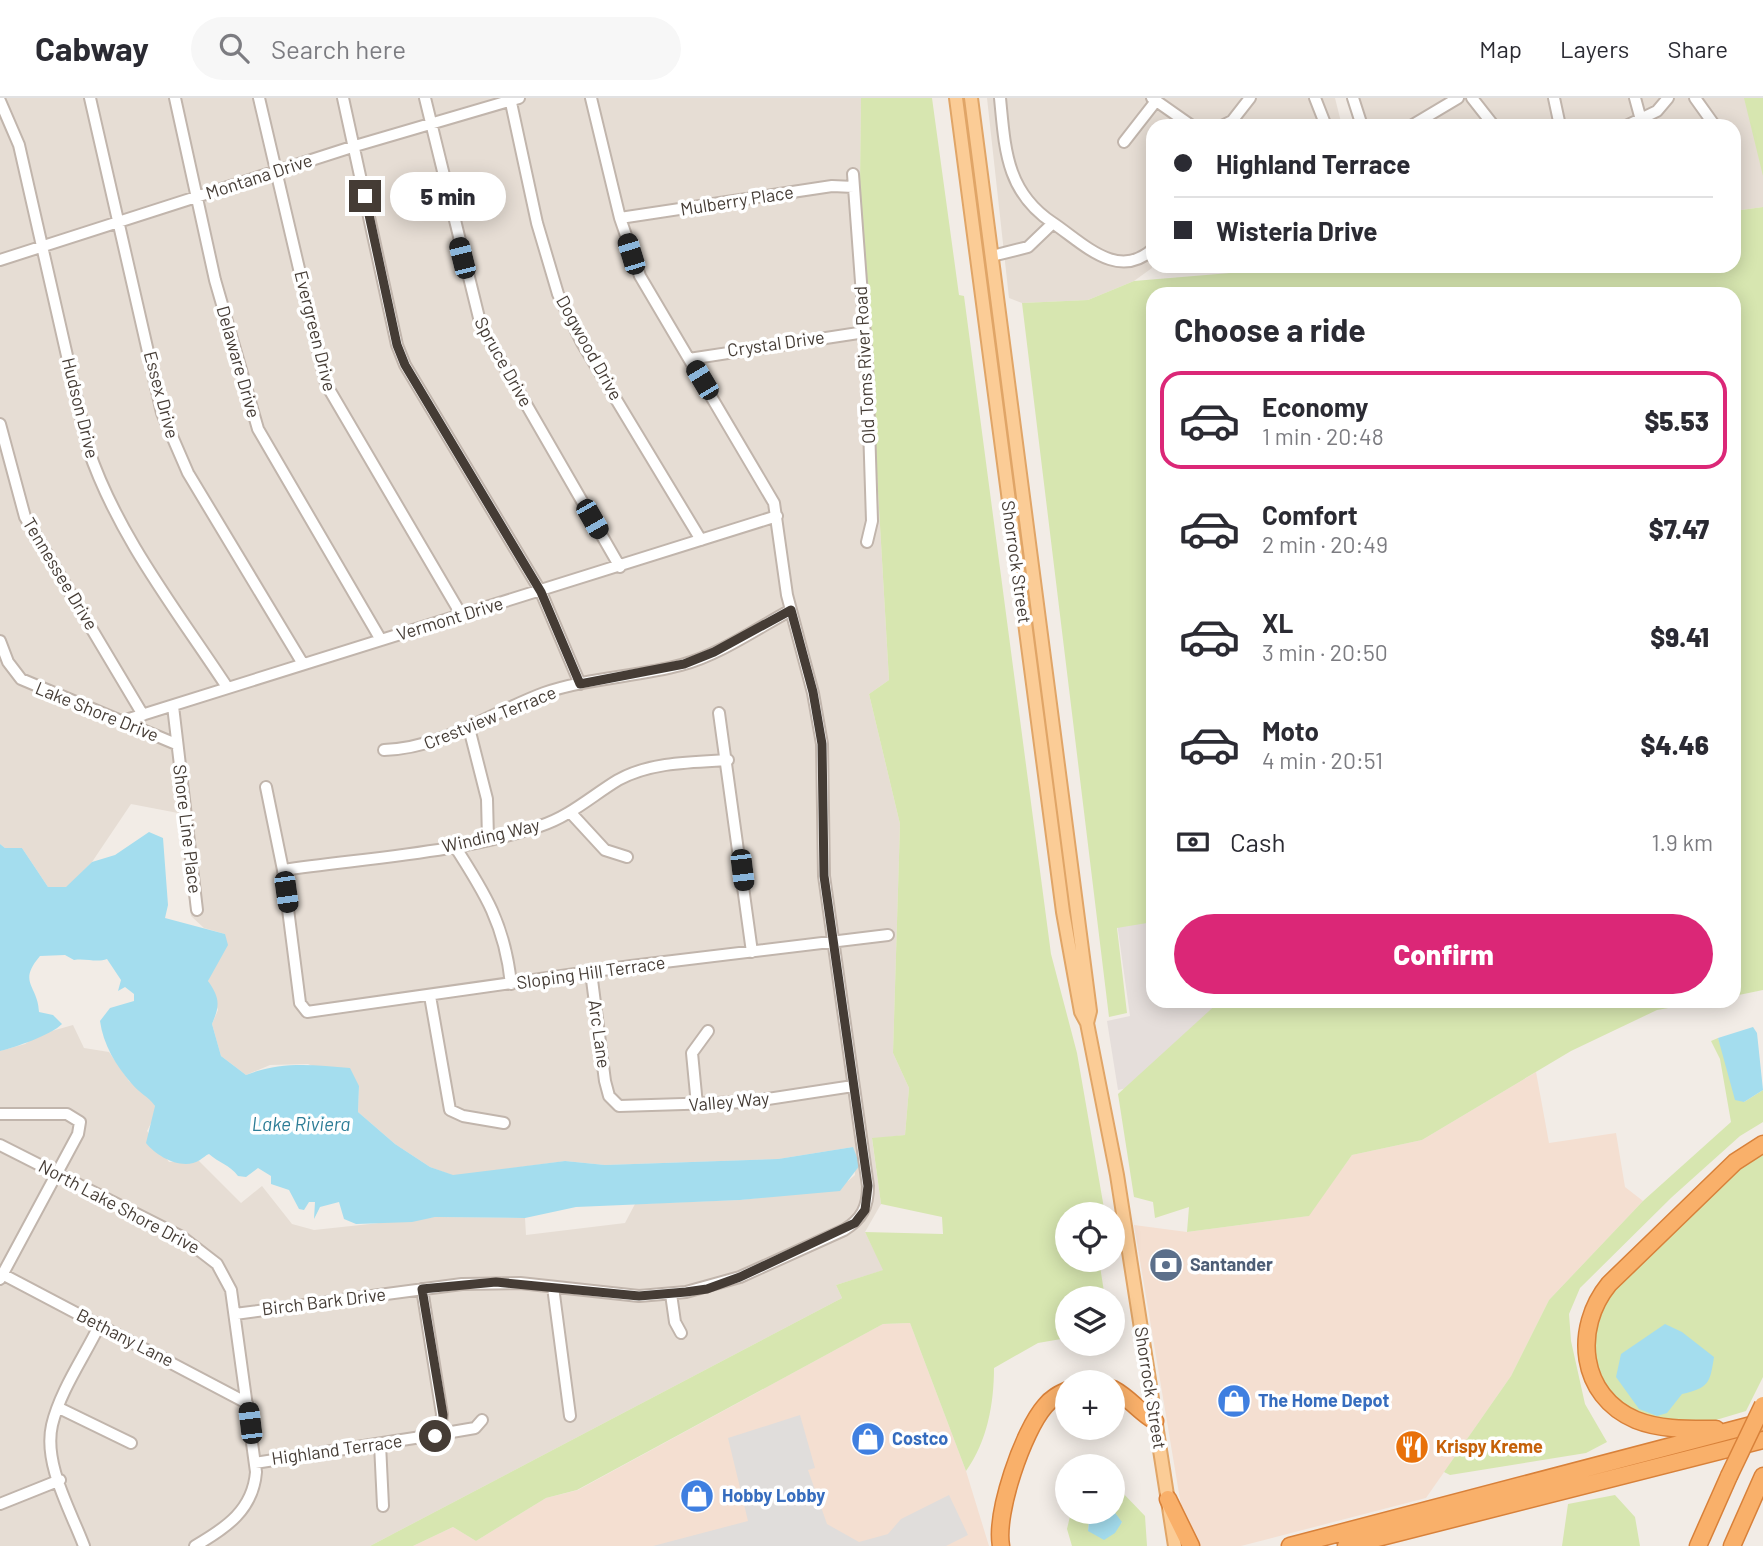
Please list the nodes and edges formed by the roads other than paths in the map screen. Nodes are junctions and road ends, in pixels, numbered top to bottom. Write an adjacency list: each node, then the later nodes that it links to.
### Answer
1 (90, 98): 41 (street, Essex Drive)
2 (175, 98): 39 (street, Delaware Drive)
3 (259, 98): 36 (street, Evergreen Drive)
4 (343, 98): 34 (street)
5 (425, 98): 32 (street, Spruce Drive)
6 (592, 98): 40 (street, Birch Bark Drive)
7 (956, 98): 35 (main road, Shorrock Street)
8 (971, 98): 45 (main road, Shorrock Street)
9 (1000, 98): 42 (street)
10 (1250, 98): 23 (street)
11 (1315, 98): 24 (street)
12 (1353, 98): 25 (street)
13 (1458, 98): 26 (street)
14 (1472, 98): 27 (street)
15 (1554, 98): 28 (street)
16 (1635, 98): 29 (street)
17 (1668, 98): 30 (street)
18 (1695, 98): 31 (street)
19 (513, 99): 32 (street, Montana Drive); 52 (street, Dogwood Drive)
20 (1154, 100): 22 (street); 33 (street)
21 (0, 101): 43 (street, Hudson Drive)
22 (1182, 119)
23 (1234, 119)
24 (1323, 119)
25 (1360, 119)
26 (1423, 119)
27 (1488, 119)
28 (1558, 119)
29 (1633, 119)
30 (1642, 119)
31 (1710, 119)
32 (430, 123): 34 (street, Montana Drive); 54 (street, Spruce Drive)
33 (1124, 142)
34 (355, 146): 36 (street, Montana Drive); 55 (street)
35 (965, 169): 45 (main road); 48 (main road, Shorrock Street)
36 (276, 171): 39 (street, Montana Drive); 57 (street, Evergreen Drive)
37 (853, 174): 38 (street)
38 (854, 187): 40 (street, Mulberry Place); 47 (street, Old Toms River Road)
39 (197, 197): 41 (street, Montana Drive); 58 (street, Delaware Drive)
40 (620, 218): 49 (street, Birch Bark Drive)
41 (119, 222): 43 (street, Montana Drive); 60 (street, Essex Drive)
42 (1053, 223): 44 (street); 45 (street)
43 (43, 246): 46 (street, Montana Drive); 62 (street, Hudson Drive)
44 (1146, 254)
45 (992, 256): 48 (main road); 84 (main road, Shorrock Street)
46 (0, 260)
47 (865, 332): 49 (street, Crystal Drive); 53 (street, Old Toms River Road)
48 (988, 345): 84 (main road, Shorrock Street)
49 (689, 359): 51 (street, Birch Bark Drive)
50 (0, 424): 65 (street, Tennessee Drive)
51 (777, 516): 52 (street, Vermont Drive); 56 (street, Birch Bark Drive)
52 (701, 540): 54 (street, Vermont Drive)
53 (867, 542)
54 (620, 567): 55 (street, Vermont Drive)
55 (541, 592): 57 (street, Vermont Drive); 61 (street)
56 (791, 610): 61 (street, Crestview Terrace); 79 (street, Birch Bark Drive)
57 (462, 616): 58 (street, Vermont Drive)
58 (381, 640): 60 (street, Vermont Drive)
59 (0, 641): 66 (street, Lake Shore Drive)
60 (303, 664): 62 (street, Vermont Drive)
61 (580, 684): 67 (street, Crestview Terrace)
62 (227, 687): 63 (street, Vermont Drive)
63 (173, 706): 65 (street, Vermont Drive); 68 (street, Shore Line Place)
64 (719, 713): 70 (street)
65 (143, 715): 66 (street, Vermont Drive)
66 (124, 723): 68 (street, Lake Shore Drive)
67 (469, 728): 69 (street, Crestview Terrace); 73 (street)
68 (176, 744): 77 (street, Shore Line Place)
69 (384, 750)
70 (728, 760): 72 (street, Winding Way); 80 (street)
71 (267, 787): 76 (street)
72 (569, 812): 73 (street, Winding Way); 75 (street)
73 (488, 839): 74 (street, Winding Way)
74 (454, 845): 76 (street, Winding Way); 82 (street)
75 (627, 857)
76 (283, 870): 83 (street, Sloping Hill Terrace)
77 (197, 910)
78 (888, 935): 79 (street, Sloping Hill Terrace)
79 (833, 943): 80 (street, Sloping Hill Terrace); 86 (street, Birch Bark Drive)
80 (752, 952): 81 (street, Sloping Hill Terrace)
81 (591, 972): 82 (street, Sloping Hill Terrace); 87 (street, Arc Lane)
82 (511, 984): 83 (street, Sloping Hill Terrace)
83 (430, 996): 90 (street)
84 (1087, 1023): 108 (main road, Shorrock Street)
85 (708, 1031): 88 (street)
86 (853, 1086): 88 (street, Valley Way); 97 (street, Birch Bark Drive)
87 (609, 1096): 88 (street, Valley Way)
88 (697, 1105)
89 (0, 1114): 93 (street)
90 (503, 1123)
91 (1763, 1144): 110 (highway)
92 (0, 1145): 93 (street, North Lake Shore Drive)
93 (56, 1173): 94 (street); 98 (street, North Lake Shore Drive)
94 (1, 1276): 99 (street, Bethany Lane)
95 (553, 1287): 96 (street, Birch Bark Drive); 97 (street, Birch Bark Drive); 106 (street)
96 (422, 1289): 98 (street, Birch Bark Drive); 111 (street)
97 (671, 1294): 100 (street)
98 (235, 1314): 103 (street, North Lake Shore Drive)
99 (99, 1326): 103 (street, Bethany Lane); 105 (street)
100 (681, 1333)
101 (1125, 1396): 108 (highway)
102 (1055, 1398): 123 (highway)
103 (247, 1403): 115 (street, North Lake Shore Drive)
104 (1763, 1405): 128 (highway, bridge)
105 (59, 1408): 113 (street); 117 (street)
106 (570, 1416)
107 (482, 1420): 111 (street, Highland Terrace)
108 (1155, 1421): 118 (main road, Shorrock Street)
109 (1763, 1422): 110 (highway)
110 (1736, 1429): 126 (highway)
111 (440, 1434): 114 (street, Highland Terrace)
112 (1763, 1440): 127 (highway)
113 (131, 1443)
114 (380, 1444): 115 (street, Highland Terrace); 120 (street)
115 (255, 1463): 122 (street, North Lake Shore Drive)
116 (1763, 1476): 129 (highway)
117 (60, 1480): 119 (street); 121 (street)
118 (1168, 1499): 124 (main road, Shorrock Street); 125 (highway)
119 (0, 1504)
120 (383, 1506)
121 (84, 1546)
122 (195, 1546)
123 (1001, 1546)
124 (1175, 1546)
125 (1191, 1546)
126 (1290, 1546)
127 (1346, 1546)
128 (1698, 1546)
129 (1732, 1546)

